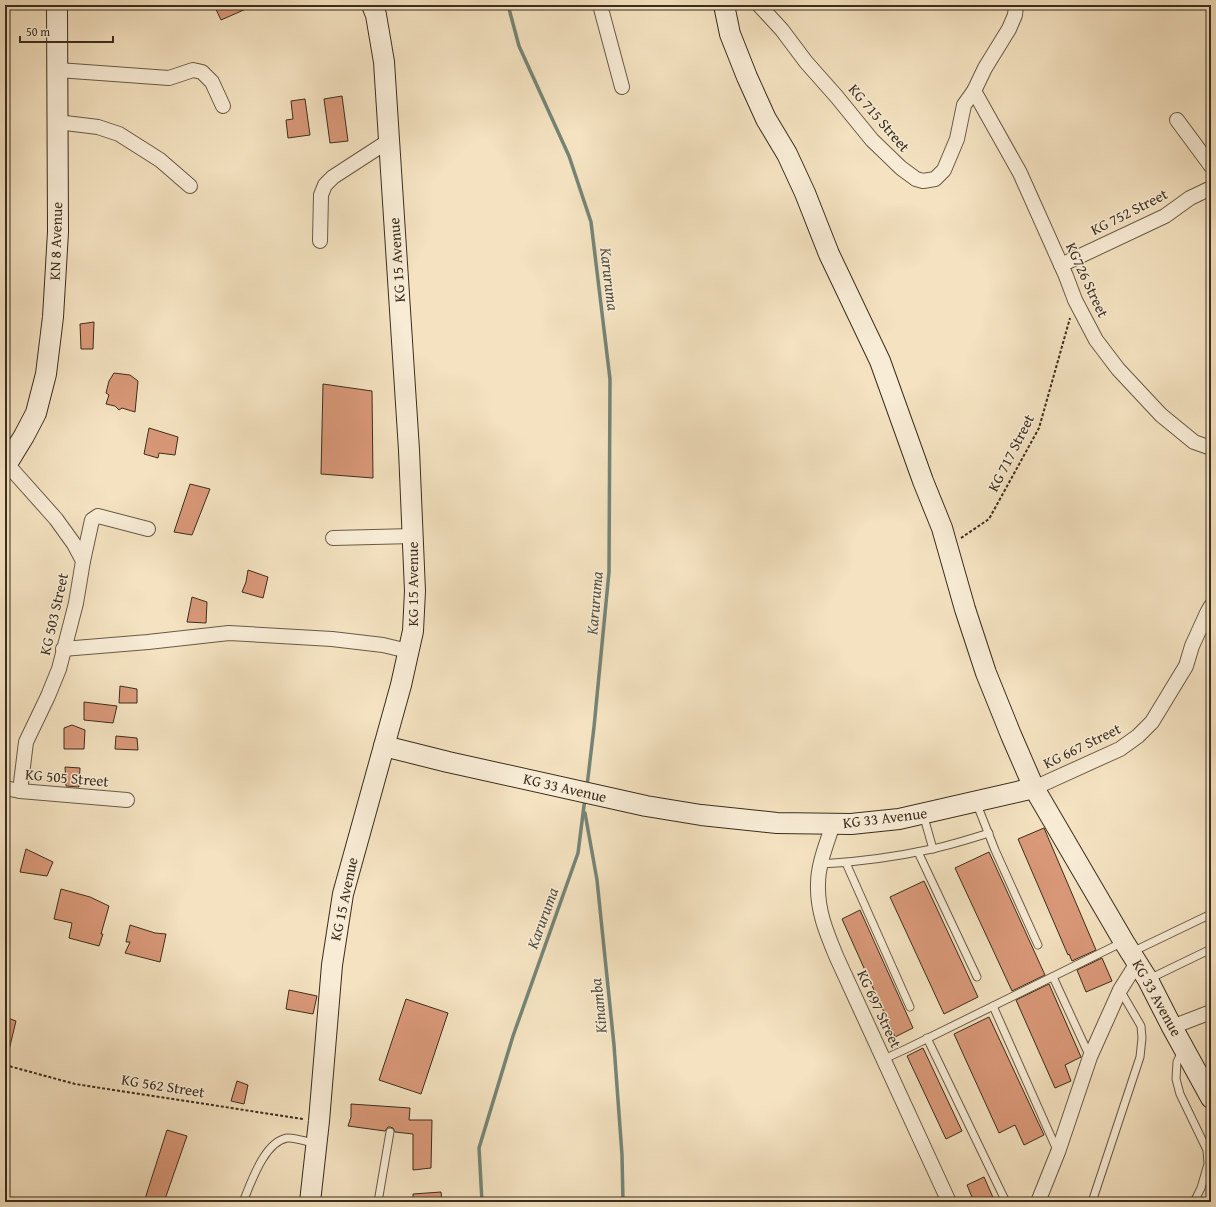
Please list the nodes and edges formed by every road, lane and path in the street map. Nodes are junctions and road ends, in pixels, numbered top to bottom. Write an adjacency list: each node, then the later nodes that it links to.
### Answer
1 (57, 5): 7 (main road, KN 8 Avenue)
2 (372, 5): 13 (main road, KG 15 Avenue)
3 (600, 5): 8 (street)
4 (724, 5): 25 (main road)
5 (759, 5): 9 (street, KG 715 Street)
6 (1016, 5): 9 (street, KG 715 Street)
7 (58, 70): 10 (street); 12 (main road, KN 8 Avenue)
8 (622, 87)
9 (974, 91): 18 (street, KG726 Street)
10 (224, 106)
11 (1177, 120): 14 (street)
12 (58, 122): 15 (street); 21 (main road, KN 8 Avenue)
13 (390, 140): 17 (street); 23 (main road, KG 15 Avenue)
14 (1211, 166)
15 (190, 186)
16 (1211, 188): 18 (street, KG 752 Street)
17 (320, 241)
18 (1061, 265): 19 (street, KG726 Street)
19 (1075, 300): 20 (street, KG726 Street); 25 (path, KG 717 Street)
20 (1211, 448)
21 (6, 466): 26 (street, KG 503 Street)
22 (148, 529): 26 (street)
23 (413, 536): 24 (street); 29 (main road, KG 15 Avenue)
24 (333, 538)
25 (948, 548): 32 (main road)
26 (83, 561): 28 (street, KG 503 Street)
27 (1211, 606): 32 (street, KG 667 Street)
28 (63, 649): 29 (street); 33 (street, KG 503 Street)
29 (408, 651): 30 (main road, KG 15 Avenue)
30 (384, 746): 37 (main road, KG 33 Avenue); 61 (main road, KG 15 Avenue)
31 (5, 788): 33 (street, KG 505 Street)
32 (1034, 788): 35 (main road, KG 33 Avenue); 46 (main road, KG 33 Avenue)
33 (20, 791): 34 (street, KG 505 Street)
34 (127, 800)
35 (976, 802): 36 (main road, KG 33 Avenue); 38 (lane)
36 (922, 814): 37 (main road, KG 33 Avenue); 39 (lane)
37 (833, 824): 42 (street, KG 697 Street)
38 (988, 833): 39 (lane); 44 (lane)
39 (933, 849): 40 (lane)
40 (918, 852): 41 (lane); 47 (lane)
41 (846, 863): 42 (lane); 52 (lane)
42 (821, 864): 58 (street, KG 697 Street)
43 (1211, 914): 46 (lane)
44 (1038, 945)
45 (1211, 949): 49 (lane)
46 (1131, 952): 48 (lane); 49 (main road, KG 33 Avenue); 50 (street)
47 (977, 977)
48 (1053, 978): 51 (lane); 57 (lane)
49 (1148, 980): 54 (main road, KG 33 Avenue)
50 (1120, 990): 57 (street); 71 (lane)
51 (993, 1006): 55 (lane); 64 (lane)
52 (910, 1007)
53 (1211, 1012): 54 (street)
54 (1172, 1027): 56 (main road, KG 33 Avenue)
55 (927, 1038): 58 (lane); 69 (lane)
56 (1183, 1047): 60 (main road, KG 33 Avenue); 72 (lane)
57 (1090, 1057): 64 (street)
58 (884, 1059): 68 (street, KG 697 Street)
59 (5, 1065): 61 (path, KG 562 Street)
60 (1211, 1098)
61 (319, 1121): 63 (main road, KG 15 Avenue)
62 (390, 1132): 67 (lane)
63 (316, 1144): 65 (lane); 66 (main road, KG 15 Avenue)
64 (1058, 1152): 70 (street)
65 (243, 1202)
66 (310, 1202)
67 (378, 1202)
68 (948, 1202)
69 (1006, 1202)
70 (1038, 1202)
71 (1092, 1202)
72 (1194, 1202)

